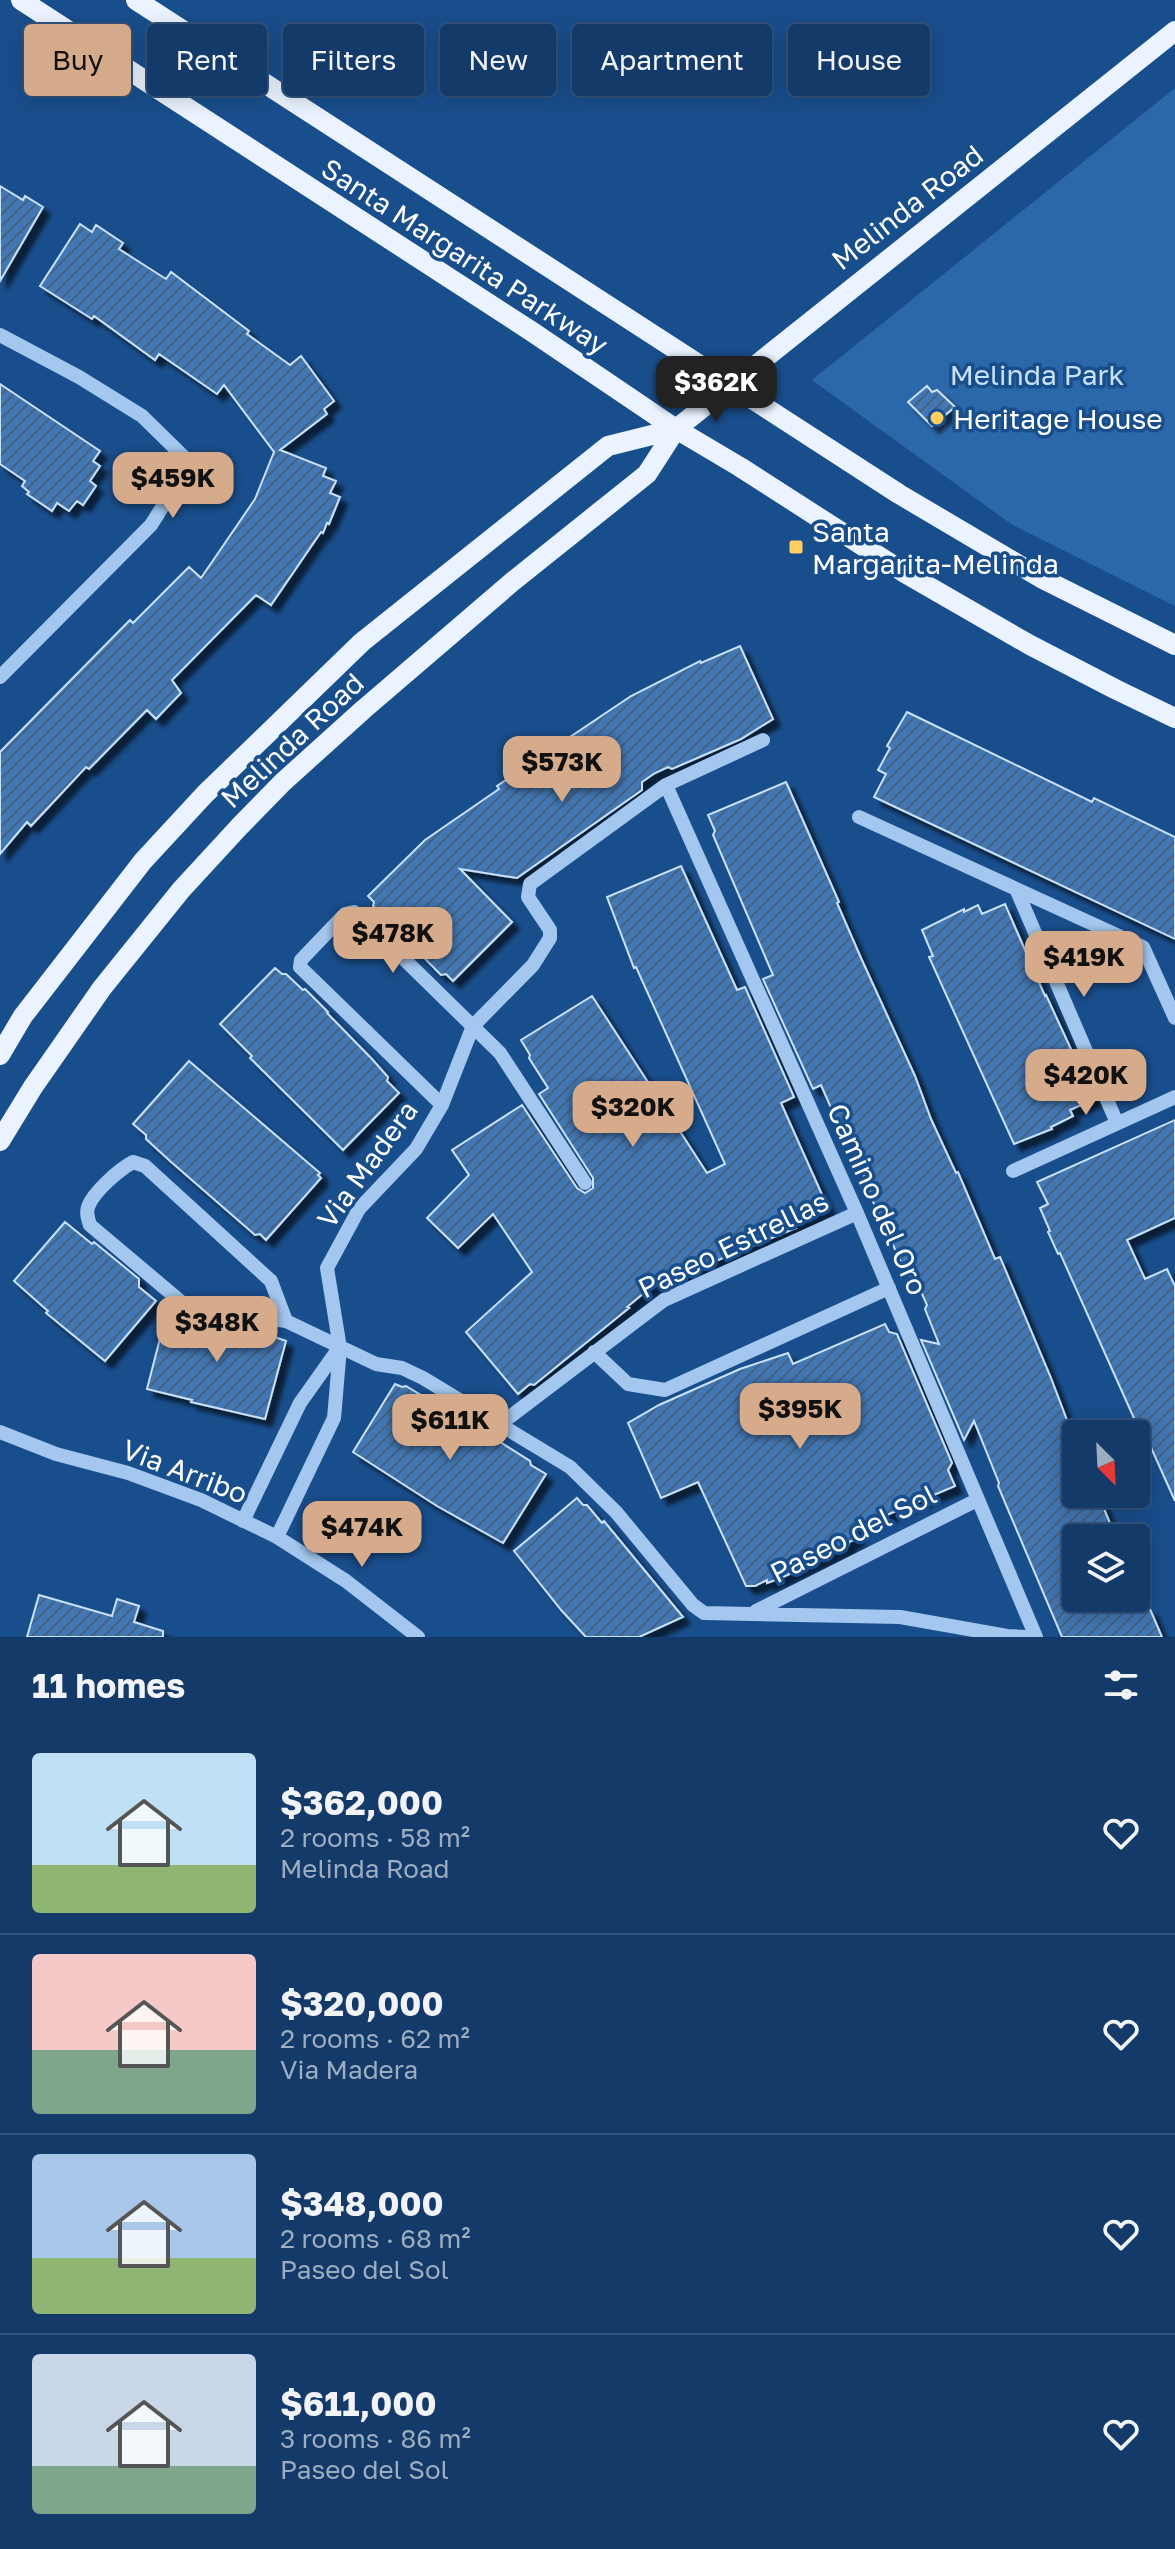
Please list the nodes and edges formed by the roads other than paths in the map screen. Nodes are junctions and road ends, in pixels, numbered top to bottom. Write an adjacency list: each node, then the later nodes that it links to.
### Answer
1 (21, 0): 6 (main road, Santa Margarita Parkway)
2 (136, 0): 5 (main road, Santa Margarita Parkway)
3 (1175, 31): 5 (main road, Melinda Road)
4 (0, 335): 8 (street)
5 (728, 385): 6 (main road, Melinda Road); 7 (main road, Santa Margarita Parkway)
6 (676, 429): 9 (main road, Santa Margarita Parkway); 16 (main road, Melinda Road); 20 (main road, Melinda Road)
7 (1175, 645)
8 (0, 677)
9 (1175, 718)
10 (763, 740): 11 (street, Via Madera)
11 (666, 785): 15 (street, Via Madera); 23 (street, Camino del Oro)
12 (859, 817): 13 (street)
13 (1017, 891): 14 (street); 19 (street)
14 (1175, 1018)
15 (473, 1026): 18 (street, Via Madera); 18 (street, Via Madera); 22 (street, Via Madera)
16 (0, 1055)
17 (1175, 1097): 19 (street)
18 (442, 1105): 26 (street, Via Madera)
19 (1117, 1123): 21 (street)
20 (0, 1141)
21 (1013, 1171)
22 (585, 1183)
23 (857, 1213): 24 (street, Camino del Oro); 27 (street, Paseo Estrellas)
24 (889, 1288): 27 (street); 30 (street, Camino del Oro)
25 (286, 1321): 25 (street, Paseo del Sol); 26 (street, Paseo del Sol)
26 (340, 1348): 28 (street, Paseo del Sol); 31 (street); 32 (street, Via Madera)
27 (594, 1352): 28 (street, Paseo Estrellas)
28 (499, 1425): 33 (street, Paseo del Sol)
29 (0, 1432): 31 (street, Via Arribo)
30 (977, 1500): 33 (street, Paseo del Sol); 36 (street, Camino del Oro)
31 (243, 1521): 32 (street, Via Arribo)
32 (277, 1537): 34 (street, Via Arribo)
33 (752, 1613): 35 (street, Paseo del Sol)
34 (418, 1637)
35 (1025, 1637)
36 (1036, 1637)

